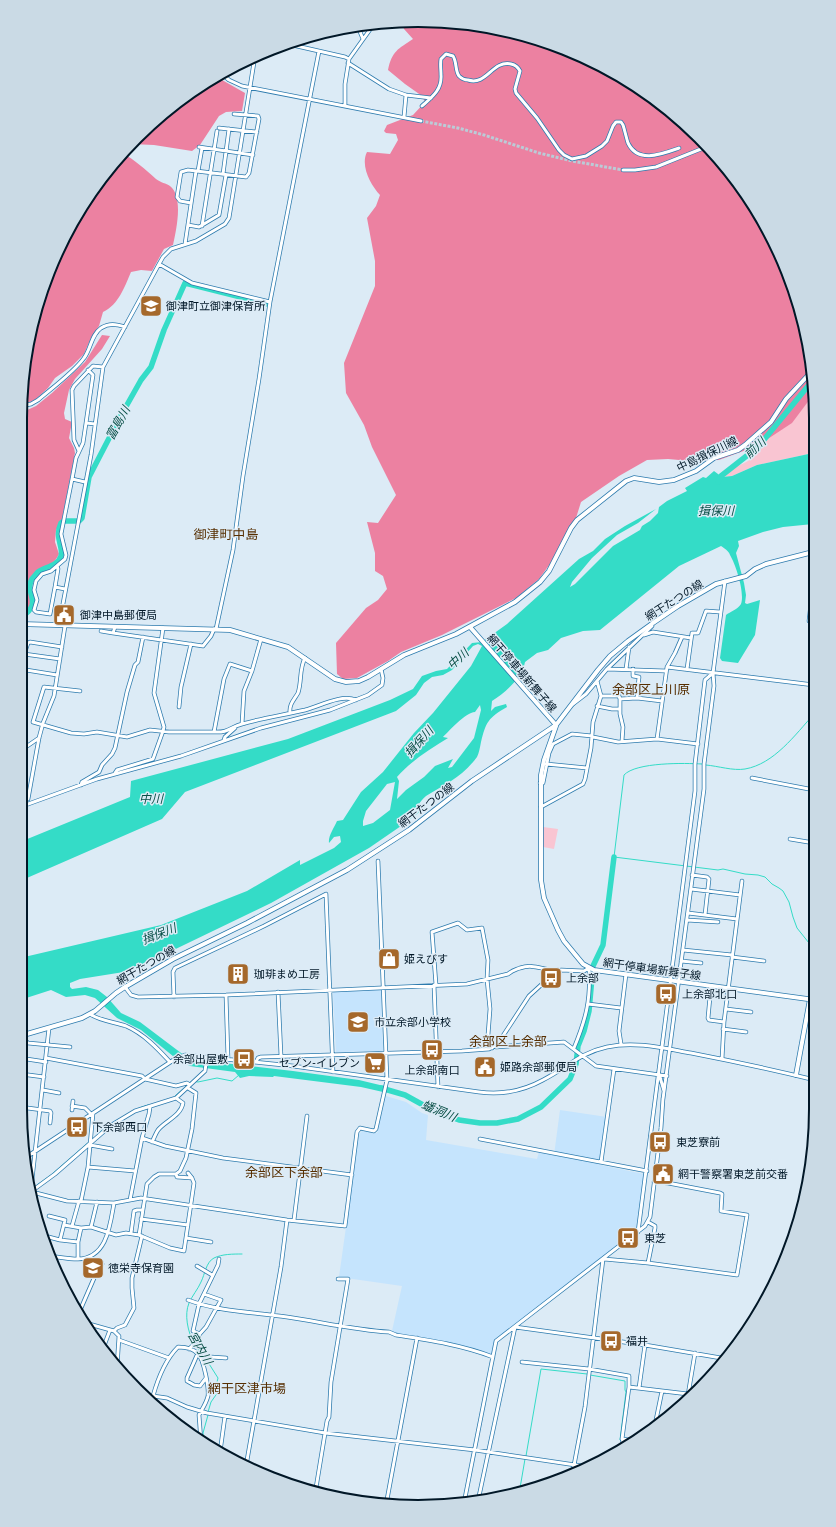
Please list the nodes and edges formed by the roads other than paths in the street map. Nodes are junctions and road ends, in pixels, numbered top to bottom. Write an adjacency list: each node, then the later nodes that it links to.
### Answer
1 (370, 30): 3 (street)
2 (360, 31): 3 (street)
3 (363, 39): 6 (street)
4 (298, 46): 5 (street)
5 (319, 51): 6 (street); 12 (street)
6 (348, 61): 10 (street); 13 (street)
7 (254, 63): 9 (street)
8 (226, 77): 9 (street)
9 (250, 88): 12 (street); 16 (street)
10 (406, 95): 11 (street); 17 (street)
11 (431, 98): 14 (street); 22 (street)
12 (310, 99): 13 (street); 38 (street)
13 (345, 106): 17 (street)
14 (422, 106)
15 (234, 114): 16 (street)
16 (246, 115): 20 (street); 21 (street)
17 (404, 117): 18 (street)
18 (421, 121)
19 (229, 129): 20 (street); 24 (street); 25 (street)
20 (244, 131): 21 (street); 26 (street)
21 (257, 132): 27 (street)
22 (679, 148)
23 (701, 149): 28 (street)
24 (214, 150): 25 (street); 29 (street); 30 (street)
25 (226, 151): 26 (street); 31 (street)
26 (240, 153): 27 (street); 32 (street)
27 (253, 155): 32 (street)
28 (623, 170)
29 (197, 171): 30 (street); 33 (street); 33 (street)
30 (211, 173): 31 (street); 35 (street)
31 (224, 174): 32 (street); 35 (street)
32 (236, 176): 36 (street)
33 (191, 203): 34 (street)
34 (188, 225): 35 (street); 36 (street)
35 (202, 226)
36 (185, 244): 37 (street)
37 (159, 264): 38 (street); 39 (street)
38 (270, 302): 62 (street)
39 (125, 327): 40 (street); 43 (street)
40 (104, 367): 41 (street); 45 (street)
41 (88, 370): 44 (street); 46 (street)
42 (807, 377): 61 (main road, 中島揖保川線)
43 (28, 405)
44 (86, 423): 45 (street); 46 (street)
45 (95, 424): 48 (street)
46 (79, 451): 47 (street)
47 (72, 479): 48 (street); 50 (street)
48 (85, 482): 53 (street)
49 (809, 553): 51 (main road, 網干たつの線)
50 (57, 566): 52 (street); 52 (street)
51 (724, 582): 54 (street); 55 (main road, 網干たつの線)
52 (56, 587): 53 (street)
53 (65, 589): 57 (street)
54 (720, 612): 68 (street); 87 (street)
55 (653, 623): 65 (street); 98 (main road, 網干たつの線)
56 (27, 624): 57 (main road)
57 (59, 625): 58 (main road)
58 (65, 626): 59 (main road); 73 (street)
59 (115, 627): 60 (main road); 64 (street)
60 (163, 628): 62 (main road); 70 (street)
61 (471, 628): 79 (main road); 104 (main road, 網干停車場新舞子線)
62 (215, 629): 69 (main road); 71 (street)
63 (101, 631): 64 (street)
64 (113, 633): 66 (street)
65 (642, 636): 67 (street); 74 (street)
66 (143, 637): 70 (street); 109 (street)
67 (682, 637): 68 (street); 78 (street)
68 (691, 638): 82 (street)
69 (261, 639): 76 (main road); 85 (street)
70 (161, 641): 71 (street); 107 (street)
71 (191, 644): 100 (street)
72 (27, 646): 73 (street)
73 (62, 646): 77 (street)
74 (630, 646): 80 (street); 81 (street)
75 (27, 654): 77 (street)
76 (306, 658): 79 (main road); 102 (street)
77 (60, 659): 88 (street)
78 (667, 667): 82 (street); 86 (street)
79 (381, 669): 96 (street)
80 (607, 669): 81 (street); 89 (street)
81 (626, 669): 84 (street)
82 (687, 669): 87 (street)
83 (27, 670): 88 (street)
84 (633, 670): 86 (street); 94 (street)
85 (252, 671): 103 (street); 108 (street)
86 (666, 671): 97 (street)
87 (712, 673): 90 (street); 115 (street); 117 (street)
88 (57, 675): 91 (street)
89 (597, 681): 93 (street); 98 (street)
90 (809, 684)
91 (55, 689): 92 (street); 105 (street); 105 (street)
92 (80, 691)
93 (601, 696): 95 (street); 99 (street)
94 (637, 698): 95 (street); 97 (street)
95 (620, 699): 101 (street)
96 (356, 700): 102 (street); 113 (street)
97 (662, 702): 112 (street)
98 (571, 706): 104 (main road, 網干たつの線)
99 (597, 706): 101 (street); 110 (street)
100 (179, 707)
101 (620, 709): 114 (street)
102 (290, 713): 103 (street)
103 (242, 724): 106 (street)
104 (555, 724): 124 (main road, 網干停車場新舞子線); 156 (main road, 網干たつの線)
105 (42, 725): 109 (street); 111 (street)
106 (236, 727): 108 (street); 113 (street)
107 (163, 731): 108 (street); 109 (street); 122 (street)
108 (214, 732)
109 (117, 736): 125 (street)
110 (592, 737): 114 (street); 118 (street); 121 (street)
111 (39, 738): 116 (street); 127 (street)
112 (657, 739): 114 (street); 115 (street)
113 (224, 740): 122 (street)
114 (622, 741)
115 (698, 745): 117 (street); 119 (street)
116 (27, 746)
117 (706, 746): 120 (street)
118 (546, 764): 121 (street); 124 (street)
119 (695, 765): 120 (street); 152 (street)
120 (704, 766): 133 (street)
121 (587, 768): 129 (street)
122 (115, 773): 125 (street)
123 (752, 778): 126 (street)
124 (540, 783): 129 (main road, 網干停車場新舞子線)
125 (81, 785): 128 (street)
126 (809, 789)
127 (28, 799)
128 (27, 804)
129 (540, 807): 148 (main road, 網干停車場新舞子線)
130 (790, 839): 131 (street)
131 (809, 842)
132 (378, 861): 157 (street)
133 (692, 875): 135 (street); 136 (street)
134 (742, 881): 137 (street)
135 (691, 888): 136 (street); 138 (street)
136 (708, 891): 137 (street); 139 (street)
137 (740, 895): 140 (street)
138 (688, 913): 139 (street); 141 (street)
139 (705, 915): 140 (street)
140 (737, 919): 144 (street)
141 (687, 920): 142 (street); 143 (street)
142 (718, 922)
143 (683, 950): 144 (street); 145 (street)
144 (732, 956): 146 (street); 158 (street)
145 (681, 961): 147 (street); 153 (street)
146 (764, 961)
147 (701, 963)
148 (591, 969): 149 (street); 150 (main road, 網干停車場新舞子線); 164 (street)
149 (561, 970): 151 (street); 179 (street)
150 (626, 974): 152 (main road, 網干停車場新舞子線); 166 (street)
151 (487, 979): 154 (street); 154 (street); 179 (street)
152 (670, 980): 153 (main road, 網干停車場新舞子線); 181 (street)
153 (678, 981): 155 (main road, 網干停車場新舞子線); 182 (street)
154 (435, 985): 157 (street); 183 (street)
155 (711, 986): 158 (main road, 網干停車場新舞子線); 170 (street)
156 (125, 987): 162 (street); 169 (main road, 網干たつの線)
157 (383, 988): 159 (street); 184 (street)
158 (728, 989): 163 (main road, 網干停車場新舞子線); 167 (street)
159 (330, 990): 160 (street); 162 (street); 185 (street)
160 (278, 992): 161 (street); 186 (street)
161 (226, 995): 162 (street); 191 (street)
162 (174, 997)
163 (809, 999)
164 (590, 1004): 166 (street); 180 (street)
165 (809, 1004): 200 (main road)
166 (621, 1008): 176 (street)
167 (726, 1009): 168 (street); 170 (street)
168 (751, 1012)
169 (90, 1014): 171 (main road, 網干たつの線); 194 (street)
170 (724, 1022): 172 (street)
171 (49, 1028): 174 (main road, 網干たつの線); 177 (street)
172 (723, 1029): 173 (street); 192 (street)
173 (746, 1032)
174 (27, 1034)
175 (27, 1042): 177 (street)
176 (621, 1044): 181 (street); 187 (street)
177 (48, 1045): 178 (street); 189 (street)
178 (70, 1047)
179 (493, 1047): 180 (street); 183 (street)
180 (574, 1048): 187 (street)
181 (662, 1048): 182 (street); 199 (street)
182 (670, 1049): 192 (street); 201 (street)
183 (437, 1052): 184 (street); 207 (street)
184 (385, 1053): 185 (street); 205 (street)
185 (333, 1055): 186 (street); 197 (street)
186 (281, 1056): 195 (street)
187 (583, 1056): 196 (street); 207 (street)
188 (207, 1057): 191 (street); 194 (street); 206 (street)
189 (46, 1058): 193 (street); 204 (street)
190 (27, 1059): 193 (street)
191 (228, 1059): 195 (street)
192 (722, 1059): 200 (street)
193 (46, 1062): 202 (street)
194 (170, 1062): 204 (street)
195 (256, 1062): 197 (street)
196 (614, 1069): 199 (street); 229 (street)
197 (333, 1072): 205 (street)
198 (27, 1075): 202 (street)
199 (659, 1075): 201 (street); 211 (street); 232 (street)
200 (796, 1075): 203 (street)
201 (667, 1076): 211 (street)
202 (44, 1077): 208 (street)
203 (809, 1078)
204 (145, 1079): 206 (street); 218 (street)
205 (387, 1080): 207 (street); 236 (street)
206 (189, 1086): 210 (street); 226 (street)
207 (438, 1087)
208 (43, 1090): 209 (street); 216 (street)
209 (60, 1092)
210 (176, 1098): 214 (street); 223 (street)
211 (663, 1099): 239 (street)
212 (73, 1101): 213 (street)
213 (72, 1106): 217 (street); 218 (street)
214 (150, 1107): 221 (street); 224 (street)
215 (27, 1108): 216 (street)
216 (41, 1110): 220 (street); 227 (street)
217 (72, 1110)
218 (92, 1113): 224 (street); 227 (street)
219 (308, 1116): 231 (street)
220 (50, 1123)
221 (142, 1138): 223 (street); 233 (street)
222 (480, 1139): 229 (street)
223 (152, 1142): 226 (street)
224 (90, 1144): 225 (street); 230 (street); 240 (street)
225 (112, 1149)
226 (188, 1150): 231 (street); 235 (street)
227 (36, 1151): 228 (street); 237 (street)
228 (30, 1155)
229 (601, 1162): 232 (street)
230 (88, 1166): 233 (street); 244 (street)
231 (300, 1167): 236 (street); 252 (street)
232 (647, 1171): 260 (street)
233 (135, 1172): 242 (street)
234 (188, 1173): 238 (street)
235 (176, 1174): 238 (street); 243 (street)
236 (352, 1174): 252 (street)
237 (33, 1176)
238 (192, 1178): 247 (street)
239 (654, 1182): 253 (street); 274 (street)
240 (36, 1188)
241 (37, 1194): 244 (street)
242 (130, 1200): 243 (street); 246 (street)
243 (144, 1200): 247 (street); 248 (street)
244 (80, 1201): 245 (street); 256 (street)
245 (97, 1202): 246 (street); 257 (street)
246 (114, 1203): 259 (street)
247 (191, 1206): 251 (street); 255 (street)
248 (143, 1210): 250 (street); 261 (street)
249 (49, 1216): 254 (street)
250 (142, 1219): 255 (street); 262 (street)
251 (287, 1220): 252 (street); 283 (street)
252 (294, 1220)
253 (648, 1222): 260 (street); 274 (street)
254 (64, 1225): 256 (street); 266 (street)
255 (188, 1225): 265 (street)
256 (72, 1226): 258 (street)
257 (91, 1227): 258 (street); 259 (street)
258 (81, 1228): 267 (street)
259 (108, 1232): 261 (street); 270 (street)
260 (638, 1232): 273 (street)
261 (131, 1234): 262 (street)
262 (138, 1235): 263 (street)
263 (142, 1236): 265 (street); 287 (street)
264 (49, 1237): 266 (street)
265 (186, 1238): 268 (street)
266 (60, 1240): 267 (street)
267 (78, 1242): 272 (street)
268 (211, 1242)
269 (56, 1257): 272 (street)
270 (89, 1258): 272 (street); 281 (street)
271 (219, 1258): 276 (street)
272 (78, 1259)
273 (603, 1259): 274 (street); 286 (street); 289 (street)
274 (648, 1263)
275 (197, 1266): 276 (street)
276 (212, 1275): 278 (street)
277 (338, 1279): 285 (street)
278 (204, 1294): 280 (street); 282 (street)
279 (189, 1301): 280 (street)
280 (199, 1304): 282 (street); 288 (street)
281 (81, 1308)
282 (216, 1308): 283 (street); 288 (street)
283 (273, 1315): 285 (street); 315 (street)
284 (92, 1325): 287 (street)
285 (339, 1326): 290 (street); 316 (street)
286 (515, 1327): 289 (street); 297 (street); 324 (street)
287 (112, 1330): 291 (street); 292 (street)
288 (200, 1334): 294 (street)
289 (593, 1337): 293 (street); 304 (street)
290 (417, 1338): 297 (street); 320 (street)
291 (119, 1340): 298 (street); 301 (street)
292 (106, 1344)
293 (645, 1345): 296 (street); 307 (street)
294 (189, 1349): 295 (street); 298 (street)
295 (198, 1353): 302 (street); 305 (street)
296 (695, 1353): 300 (street); 308 (street)
297 (493, 1357): 323 (street)
298 (169, 1358): 311 (street)
299 (226, 1358): 302 (street)
300 (720, 1358)
301 (118, 1359)
302 (204, 1359): 305 (street)
303 (522, 1362): 304 (street)
304 (589, 1370): 306 (street); 326 (street)
305 (206, 1378): 312 (street)
306 (629, 1386): 307 (street); 318 (street)
307 (639, 1388): 309 (street)
308 (689, 1390)
309 (662, 1391): 310 (street); 314 (street)
310 (685, 1394)
311 (154, 1396): 312 (street)
312 (201, 1412): 313 (street); 317 (street)
313 (225, 1416): 315 (street); 322 (street)
314 (657, 1418)
315 (254, 1421): 316 (street); 325 (street)
316 (325, 1433): 320 (street); 329 (street)
317 (200, 1434)
318 (622, 1439): 319 (street); 321 (street)
319 (626, 1440)
320 (398, 1441): 323 (street); 332 (street)
321 (623, 1442)
322 (221, 1447)
323 (475, 1450): 324 (street); 331 (street)
324 (488, 1452): 326 (street); 330 (street)
325 (247, 1461)
326 (575, 1464): 327 (street); 328 (street)
327 (580, 1465)
328 (574, 1467)
329 (316, 1487)
330 (479, 1495)
331 (465, 1497)
332 (387, 1499)

